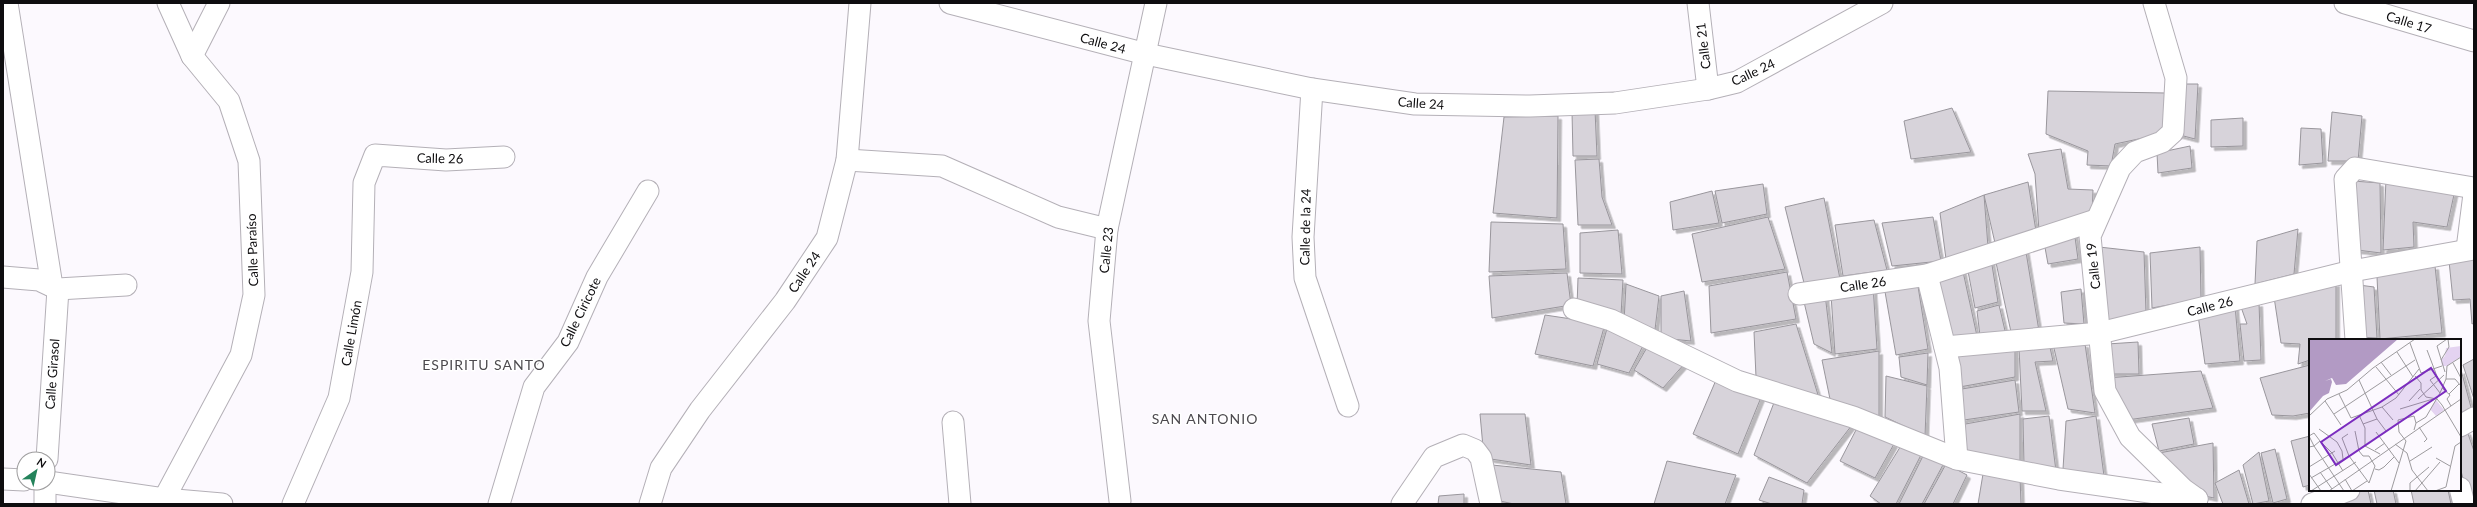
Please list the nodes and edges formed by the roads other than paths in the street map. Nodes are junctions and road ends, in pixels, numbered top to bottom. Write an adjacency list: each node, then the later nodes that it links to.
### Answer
1 (7, 3): 29 (street, Calle Girasol)
2 (168, 3): 13 (street, Calle Paraíso)
3 (219, 3): 13 (street)
4 (860, 3): 18 (street, Calle 24)
5 (950, 3): 12 (street, Calle 24)
6 (1156, 3): 12 (street, Calle 23)
7 (1698, 3): 15 (street, Calle 21)
8 (1882, 3): 15 (street, Calle 24)
9 (2154, 3): 22 (street, Calle 19)
10 (2345, 3): 11 (street, Calle 17)
11 (2474, 41)
12 (1146, 54): 14 (street, Calle 24); 23 (street, Calle 23)
13 (192, 56): 47 (street, Calle Paraíso)
14 (1312, 89): 15 (street, Calle 24); 35 (street, Calle de la 24)
15 (1708, 89)
16 (375, 156): 17 (street, Calle 26); 52 (street, Calle Limón)
17 (504, 157)
18 (847, 160): 23 (street); 54 (street, Calle 24)
19 (2474, 188): 25 (street)
20 (648, 191): 53 (street, Calle Ciricote)
21 (2474, 194): 24 (street)
22 (2096, 220): 26 (street, Calle 26); 32 (street, Calle 19)
23 (1107, 229): 48 (street, Calle 23)
24 (2470, 249): 25 (street, Calle 26)
25 (2352, 271): 32 (street, Calle 26); 33 (street)
26 (1927, 274): 30 (street, Calle 26); 34 (street)
27 (3, 277): 29 (street)
28 (126, 285): 29 (street)
29 (55, 288): 39 (street, Calle Girasol)
30 (1799, 294)
31 (1574, 309): 40 (street)
32 (2100, 333): 34 (street, Calle 26); 49 (street, Calle 19)
33 (2356, 339)
34 (1944, 347): 40 (street)
35 (1348, 406)
36 (2474, 418): 38 (street)
37 (953, 422): 55 (street)
38 (2461, 425)
39 (47, 451)
40 (1957, 459): 49 (street)
41 (3, 479): 42 (street)
42 (16, 480)
43 (56, 484): 47 (street)
44 (46, 491): 50 (street)
45 (2346, 491): 58 (street)
46 (2461, 491): 59 (street)
47 (164, 499): 51 (street)
48 (1120, 501)
49 (2200, 501)
50 (45, 504)
51 (222, 504)
52 (293, 504)
53 (499, 504)
54 (650, 504)
55 (960, 504)
56 (1402, 504): 57 (street)
57 (1491, 504)
58 (2312, 504)
59 (2464, 504)

